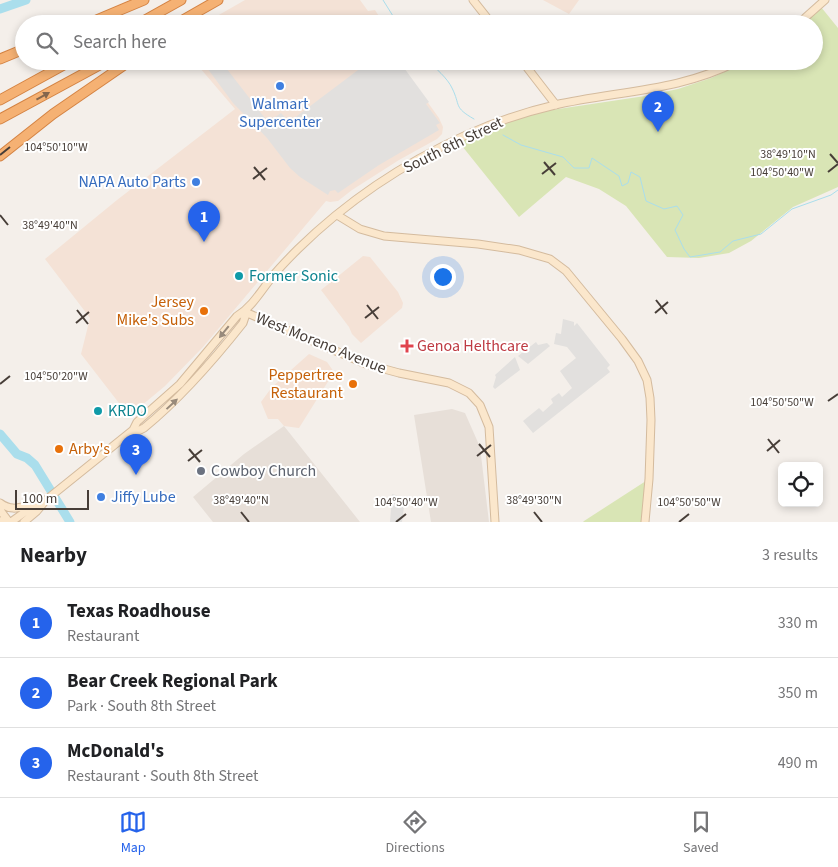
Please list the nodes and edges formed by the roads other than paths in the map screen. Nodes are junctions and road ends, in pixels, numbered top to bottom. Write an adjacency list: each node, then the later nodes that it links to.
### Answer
1 (144, 0): 7 (highway)
2 (181, 0): 8 (highway)
3 (218, 0): 6 (highway)
4 (473, 0): 11 (main road)
5 (825, 0): 12 (main road)
6 (207, 7): 9 (highway); 10 (highway)
7 (108, 15)
8 (154, 15)
9 (192, 15)
10 (196, 15)
11 (485, 15)
12 (808, 15)
13 (15, 53): 14 (highway)
14 (0, 59)
15 (55, 70): 20 (highway)
16 (90, 70): 22 (highway, one-way to 16)
17 (117, 70): 23 (highway)
18 (529, 70): 21 (main road)
19 (719, 70): 21 (main road, South 8th Street)
20 (0, 100)
21 (556, 104): 24 (main road, South 8th Street)
22 (0, 119)
23 (0, 154)
24 (337, 214): 25 (main road, South 8th Street); 33 (main road)
25 (245, 312): 26 (main road, South 8th Street); 32 (main road, West Moreno Avenue)
26 (46, 500): 28 (main road, South 8th Street); 31 (main road, South 8th Street)
27 (0, 503): 28 (main road)
28 (36, 504): 30 (main road, South 8th Street)
29 (0, 510): 30 (main road)
30 (10, 522)
31 (24, 522)
32 (495, 522)
33 (645, 522)

